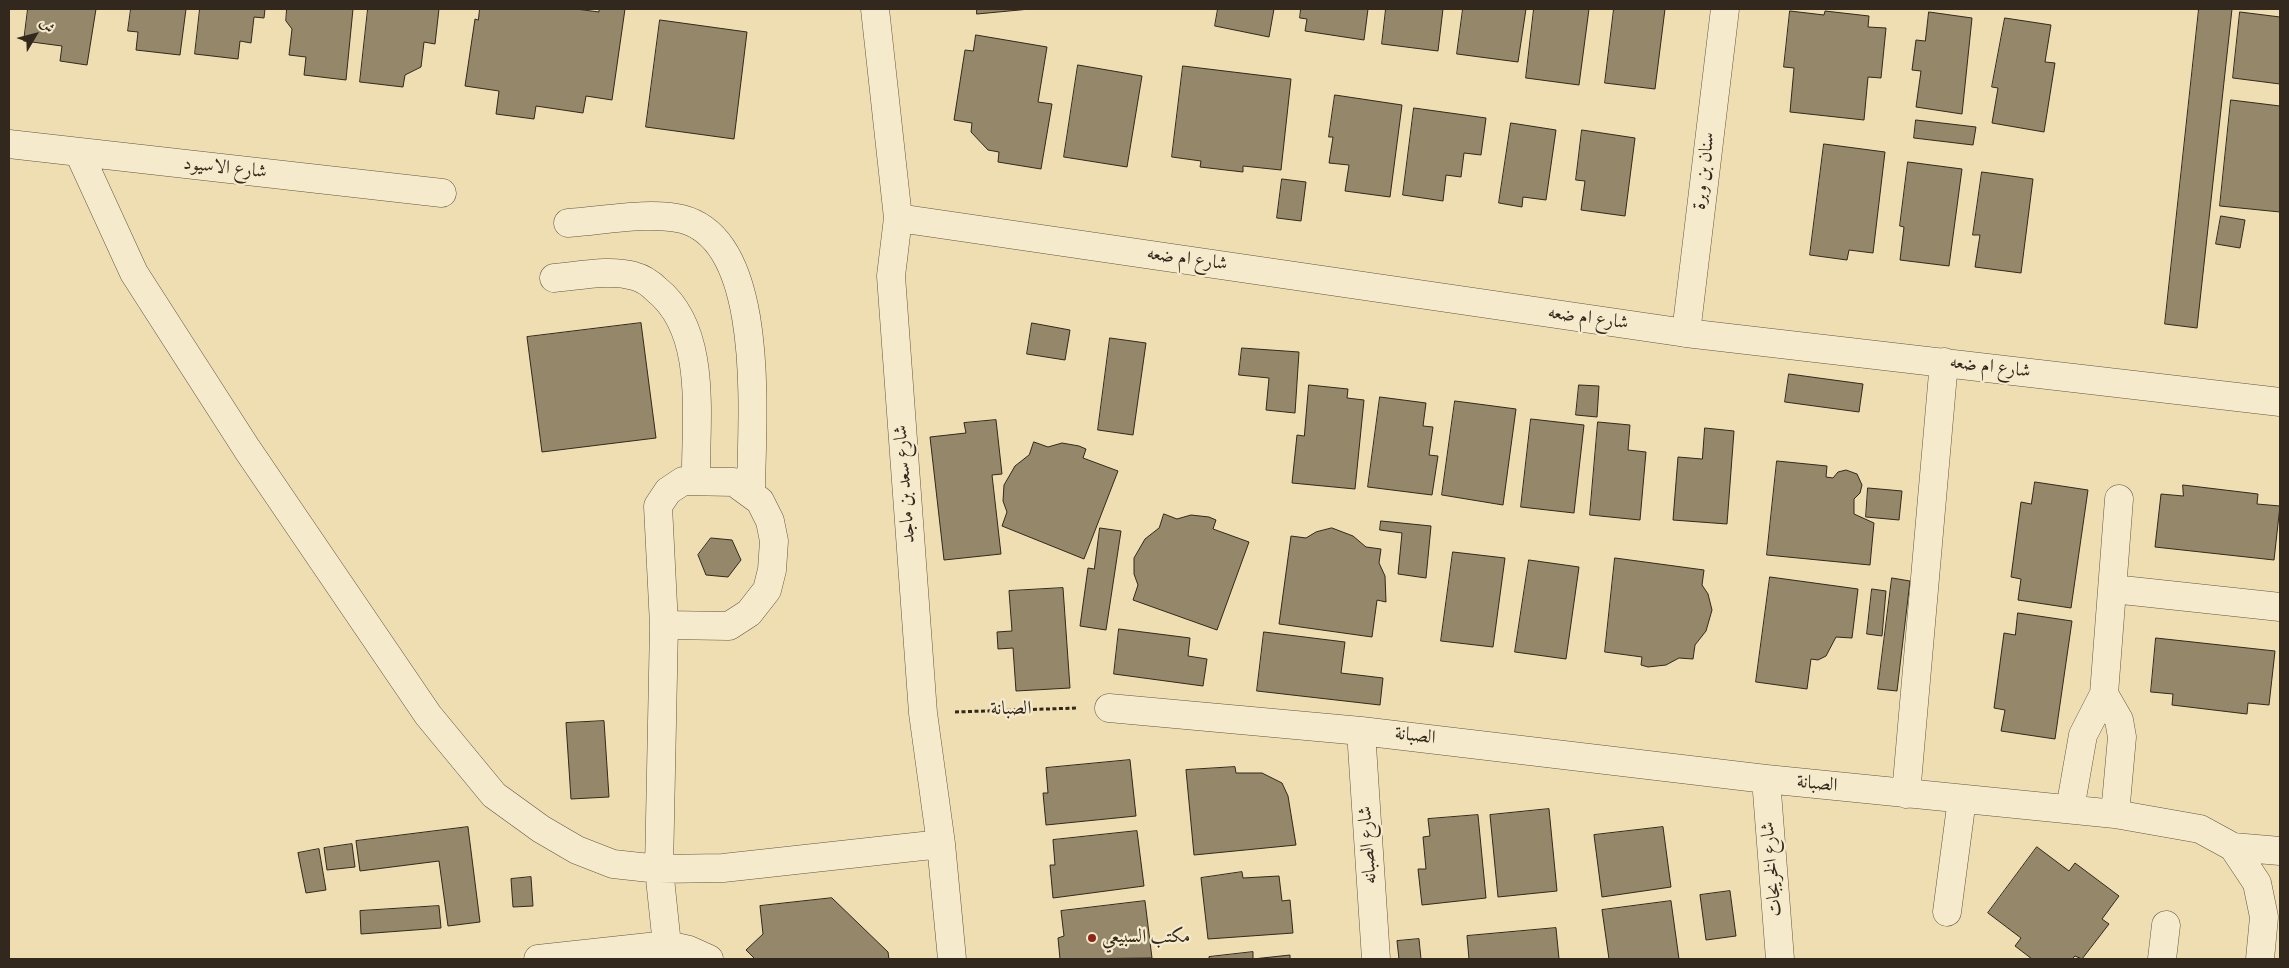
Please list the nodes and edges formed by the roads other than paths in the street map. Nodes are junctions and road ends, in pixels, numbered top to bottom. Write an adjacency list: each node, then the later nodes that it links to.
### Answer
1 (875, 9): 6 (street, شارع سعد بن ماجد)
2 (1725, 9): 9 (street, سنان بن وبرة)
3 (9, 144): 4 (street, شارع الاسيود)
4 (79, 153): 5 (street, شارع الاسيود); 29 (street)
5 (442, 193)
6 (898, 218): 9 (street, شارع ام ضعه); 26 (street, شارع سعد بن ماجد)
7 (568, 223): 13 (street)
8 (554, 278): 12 (street)
9 (1686, 333): 10 (street, شارع ام ضعه)
10 (1944, 362): 11 (street, شارع ام ضعه); 22 (street)
11 (2280, 402)
12 (696, 482): 13 (street); 17 (street)
13 (751, 494): 17 (street)
14 (2119, 499): 15 (street)
15 (2113, 589): 16 (street); 18 (street)
16 (2280, 607)
17 (664, 626): 29 (street)
18 (2104, 694): 24 (street); 25 (street)
19 (1109, 708): 20 (street, الصبانة)
20 (1361, 731): 21 (street, الصبانة); 36 (street, شارع الصبانه)
21 (1766, 780): 22 (street, الصبانة); 37 (street, شارع الخريجات)
22 (1906, 794): 23 (street, الصبانة)
23 (1962, 799): 24 (street, الصبانة); 30 (street)
24 (2070, 809): 25 (street, الصبانة)
25 (2115, 814): 27 (street, الصبانة)
26 (942, 844): 29 (street); 35 (street, شارع سعد بن ماجد)
27 (2233, 846): 28 (street); 39 (street)
28 (2280, 851)
29 (659, 869): 32 (street)
30 (1948, 912)
31 (2166, 925): 38 (street)
32 (667, 955): 33 (street); 34 (street)
33 (538, 959)
34 (709, 959)
35 (952, 959)
36 (1376, 959)
37 (1780, 959)
38 (2162, 959)
39 (2260, 959)

